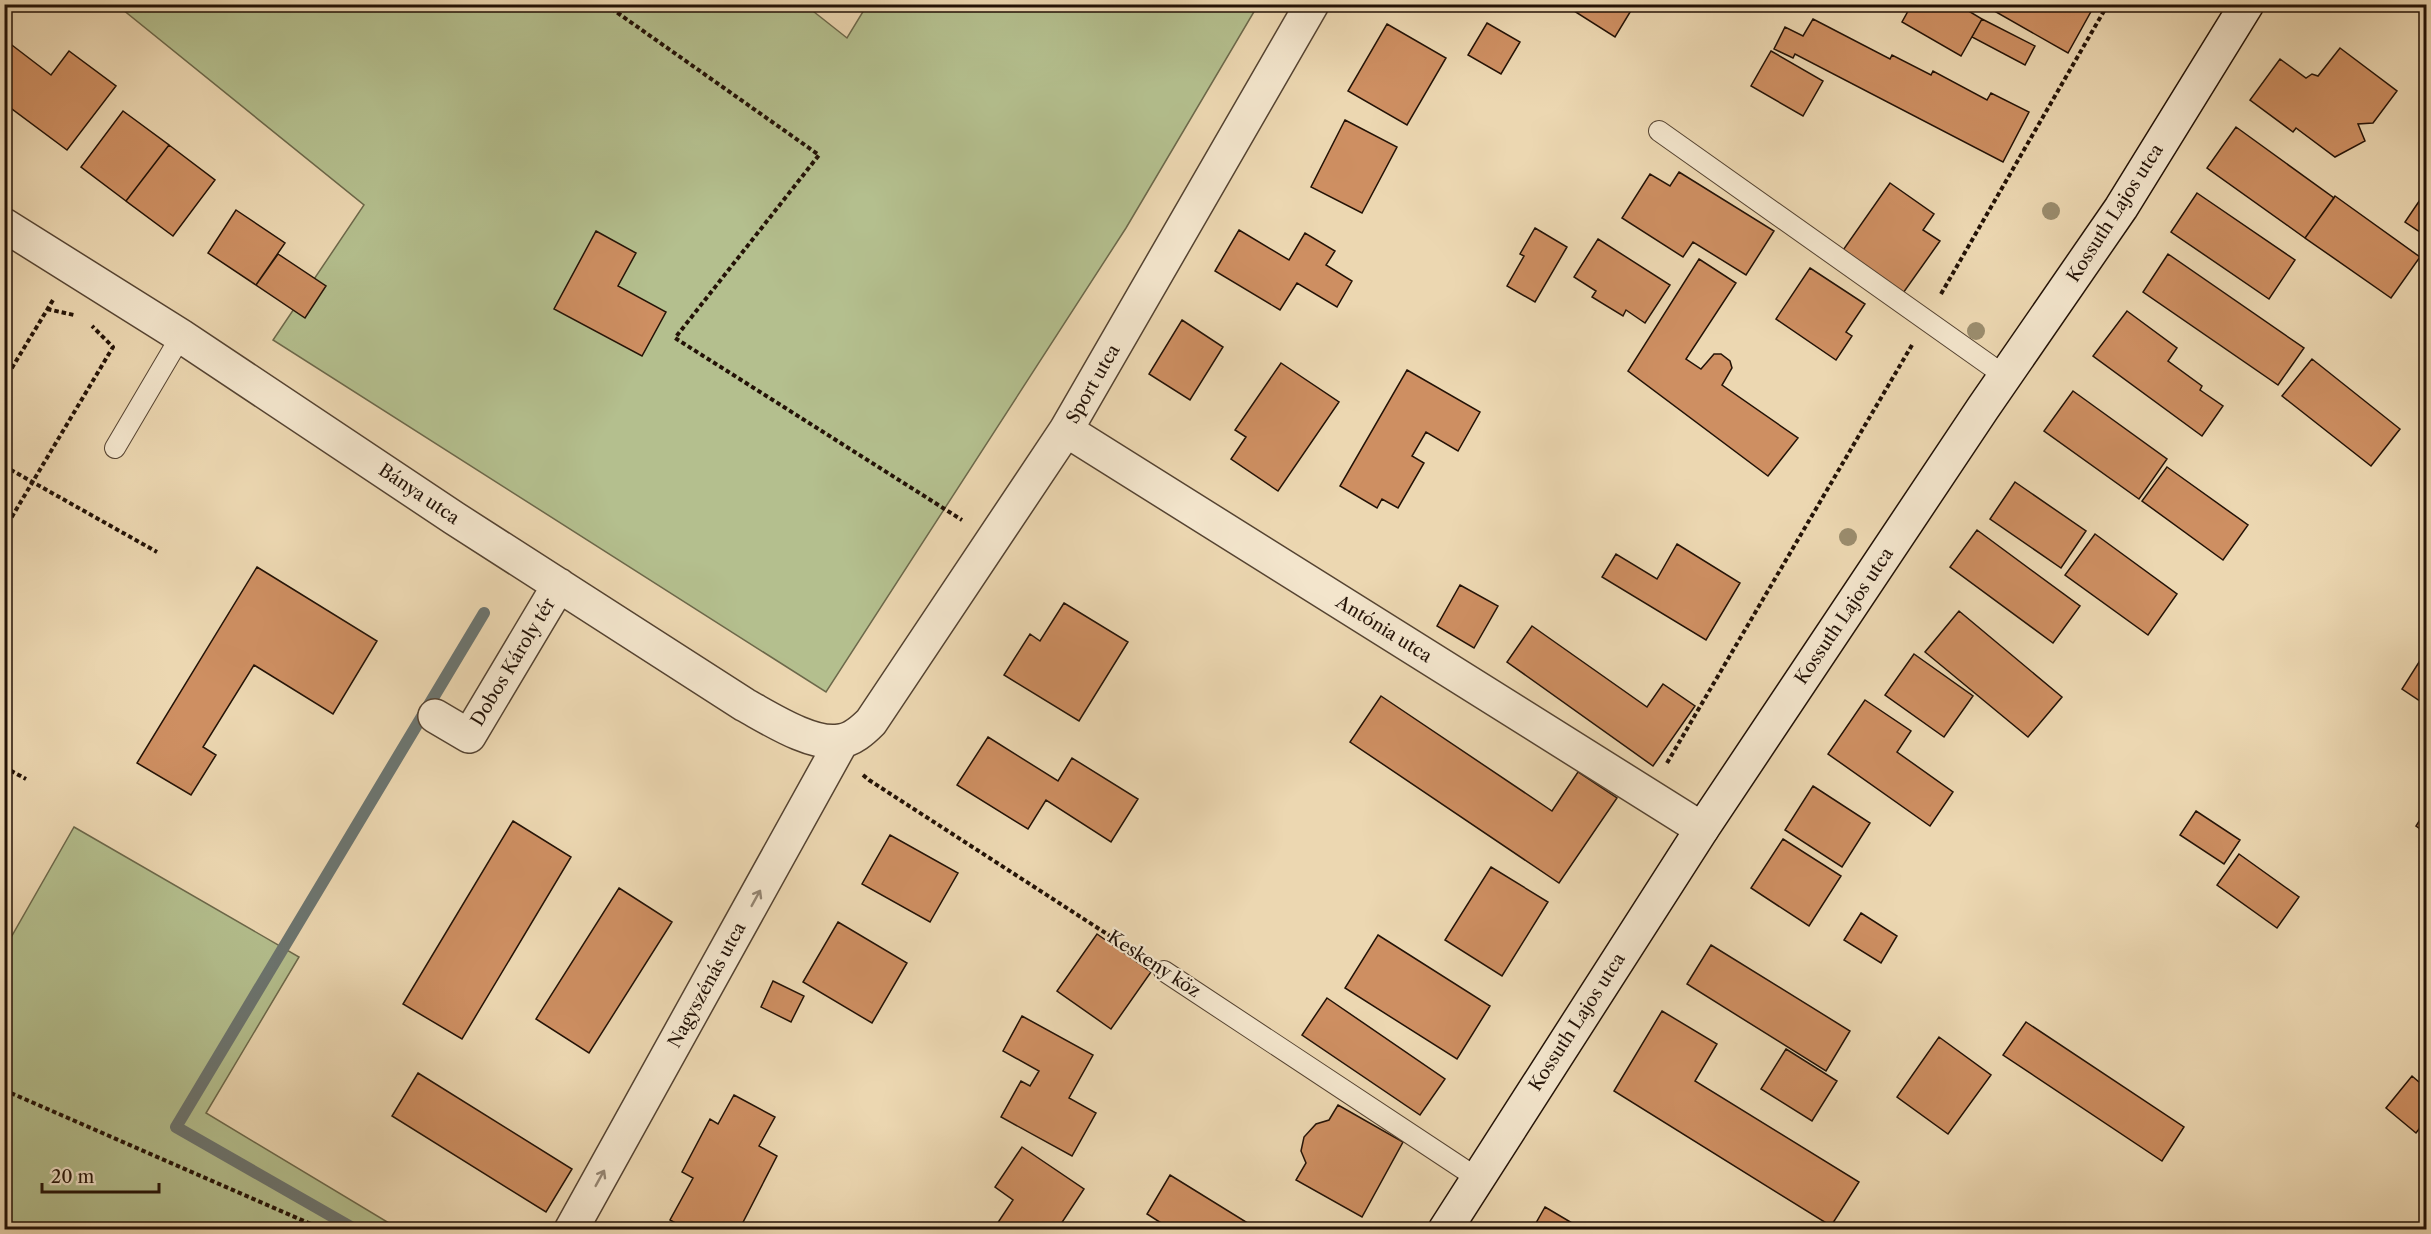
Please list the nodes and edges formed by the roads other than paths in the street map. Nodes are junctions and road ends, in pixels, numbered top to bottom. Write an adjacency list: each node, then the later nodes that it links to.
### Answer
1 (1312, 4): 7 (street, Sport utca)
2 (2247, 4): 6 (street, Kossuth Lajos utca)
3 (1659, 131): 6 (lane)
4 (4, 225): 5 (street, Bánya utca)
5 (181, 336): 8 (lane); 9 (street, Bánya utca)
6 (2005, 376): 12 (street, Kossuth Lajos utca)
7 (1066, 430): 11 (street, Sport utca); 12 (street, Antónia utca)
8 (115, 448)
9 (559, 585): 10 (street, Dobos Károly tér); 11 (street, Bánya utca)
10 (435, 716)
11 (842, 741): 15 (street, Nagyszénás utca, one-way to 11)
12 (1702, 828): 14 (street, Kossuth Lajos utca)
13 (1164, 971): 14 (lane, Keskeny köz)
14 (1477, 1178): 16 (street, Kossuth Lajos utca)
15 (572, 1230)
16 (1445, 1230)

